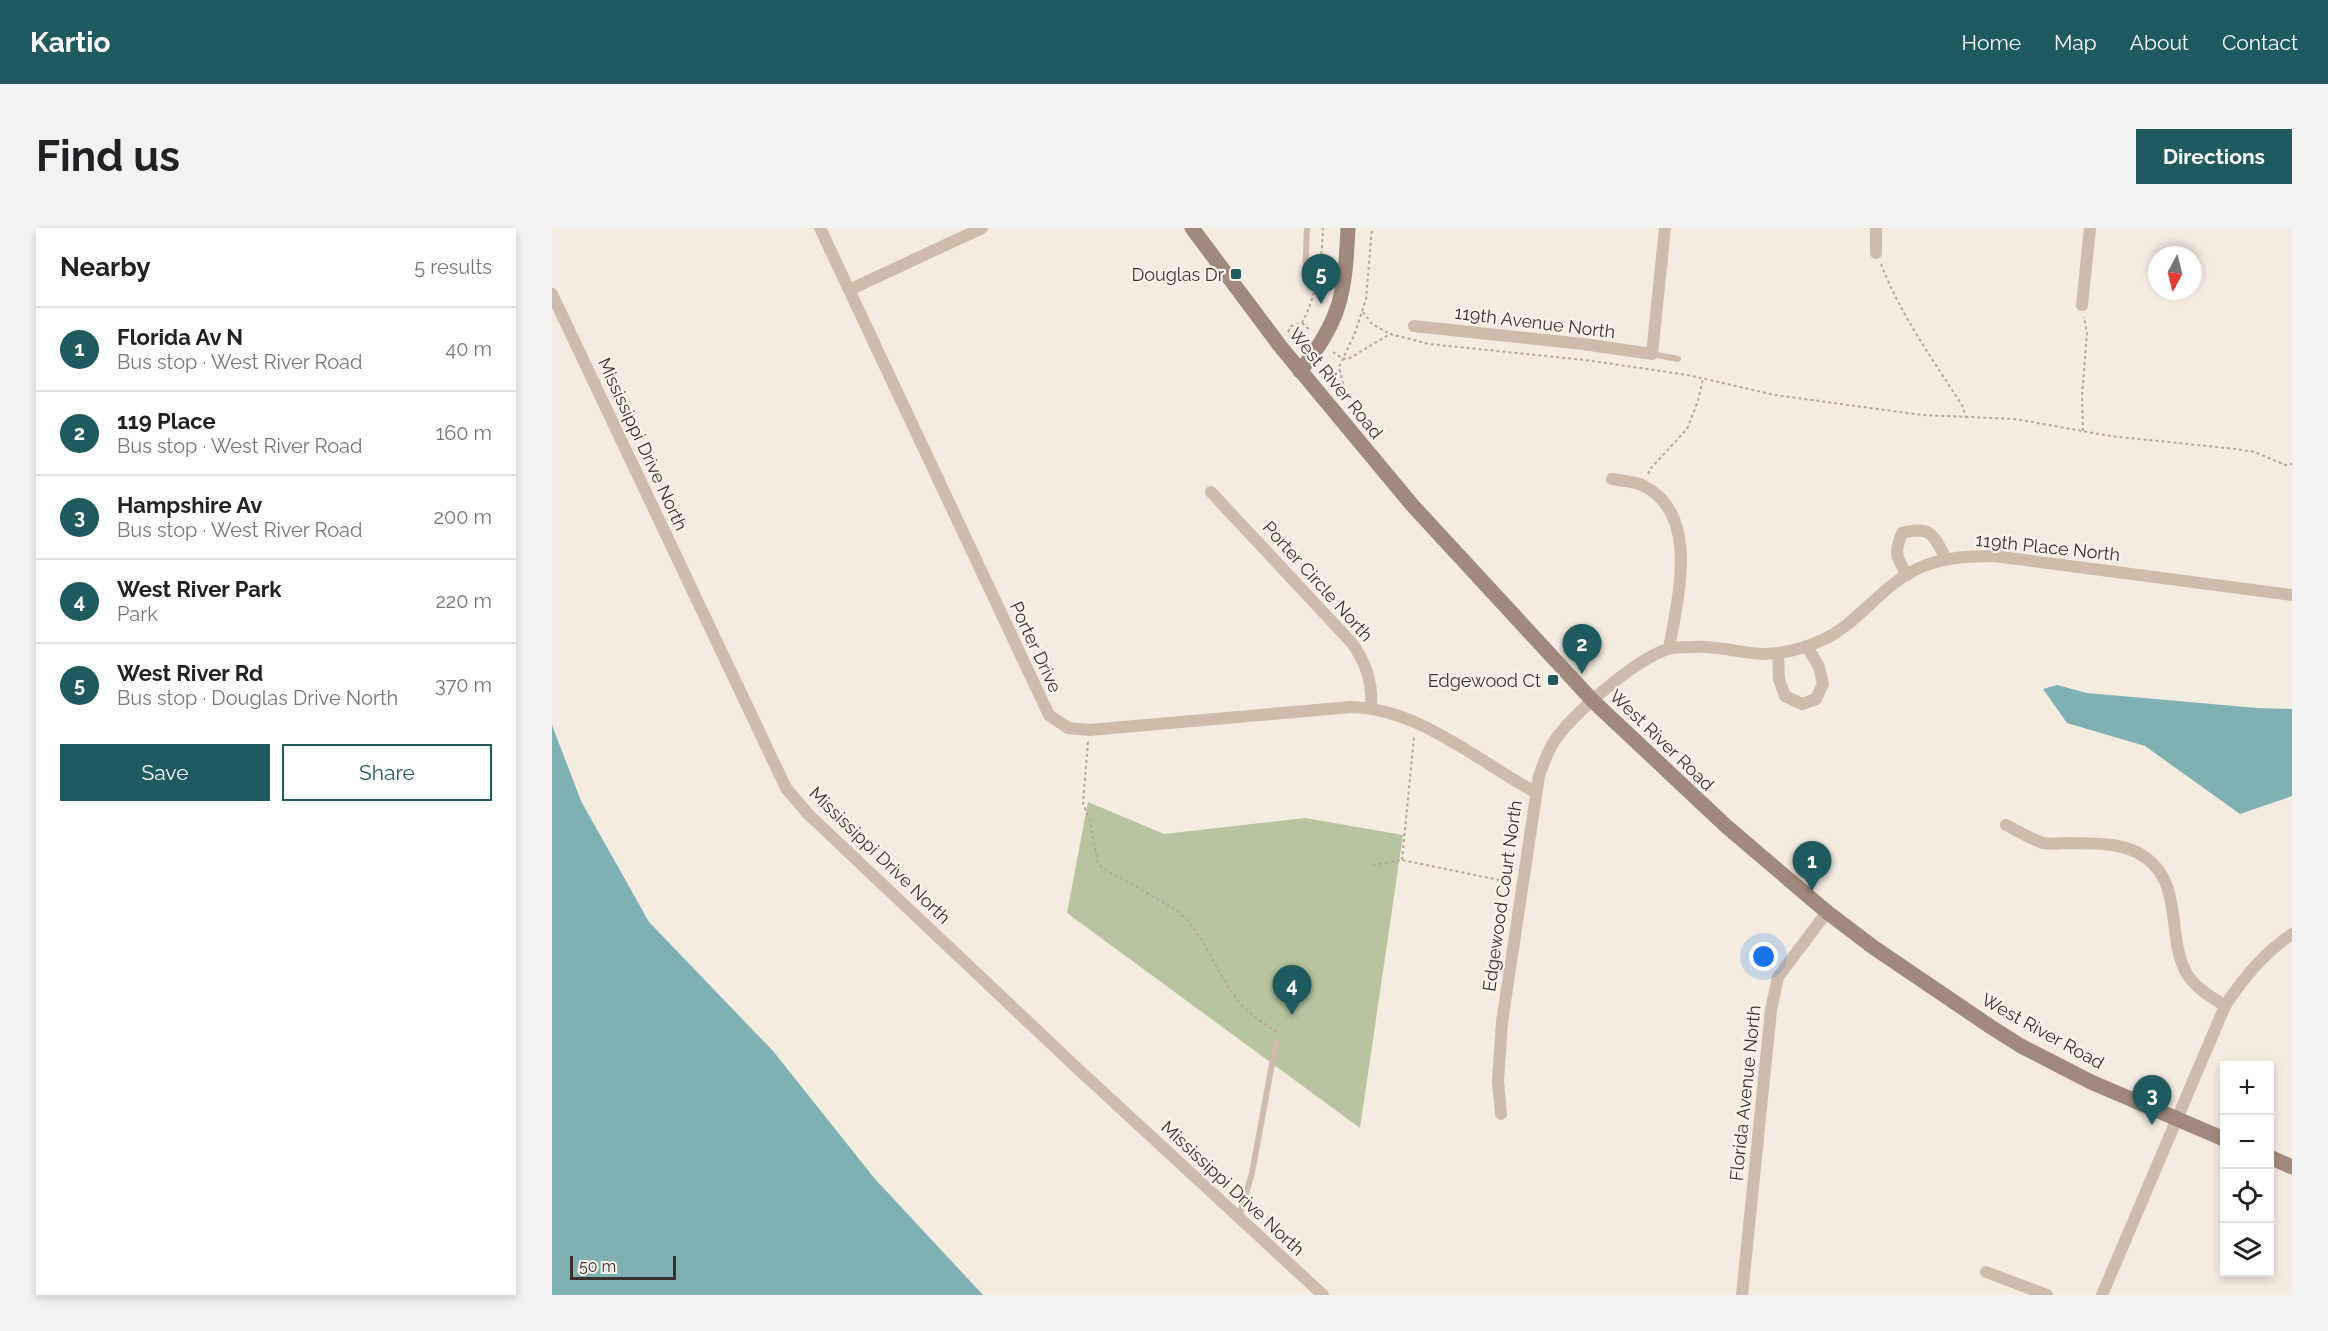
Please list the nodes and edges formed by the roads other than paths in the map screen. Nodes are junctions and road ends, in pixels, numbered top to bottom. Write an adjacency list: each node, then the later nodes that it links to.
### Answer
1 (820, 228): 11 (street, Porter Drive)
2 (982, 228): 11 (street)
3 (1192, 228): 17 (main road, West River Road)
4 (1307, 228): 10 (lane)
5 (1348, 228): 17 (main road)
6 (1665, 228): 15 (street)
7 (1876, 228): 9 (street)
8 (2090, 228): 13 (street)
9 (1876, 254)
10 (1305, 280)
11 (849, 290): 27 (street, Porter Drive)
12 (552, 294): 39 (street, Mississippi Drive North)
13 (2082, 305)
14 (1414, 326): 15 (street, 119th Avenue North)
15 (1652, 354): 16 (lane)
16 (1678, 359)
17 (1300, 371): 26 (main road, West River Road)
18 (1612, 479): 24 (street)
19 (1211, 492): 27 (street, Porter Circle North)
20 (1946, 559): 21 (street, 119th Place North); 21 (street); 22 (street, 119th Place North)
21 (1907, 575): 23 (street, 119th Place North)
22 (2292, 595)
23 (1807, 646): 25 (street, 119th Place North); 25 (street)
24 (1669, 649): 25 (street, 119th Place North); 26 (street, 119th Place North)
25 (1778, 653)
26 (1593, 701): 28 (street, Edgewood Court North); 30 (main road, West River Road)
27 (1371, 707): 28 (street, Porter Drive)
28 (1535, 792): 34 (street, Edgewood Court North)
29 (2006, 825): 32 (street)
30 (1827, 912): 35 (main road, West River Road); 42 (street, Florida Avenue North)
31 (2292, 934): 32 (street)
32 (2226, 1006): 35 (street)
33 (1276, 1041): 39 (lane)
34 (1501, 1114)
35 (2176, 1119): 36 (main road, West River Road); 44 (street)
36 (2220, 1137)
37 (2274, 1159): 38 (main road)
38 (2292, 1167)
39 (1239, 1217): 41 (street, Mississippi Drive North)
40 (1986, 1272): 43 (street)
41 (1323, 1295)
42 (1742, 1295)
43 (2047, 1295)
44 (2102, 1295)

